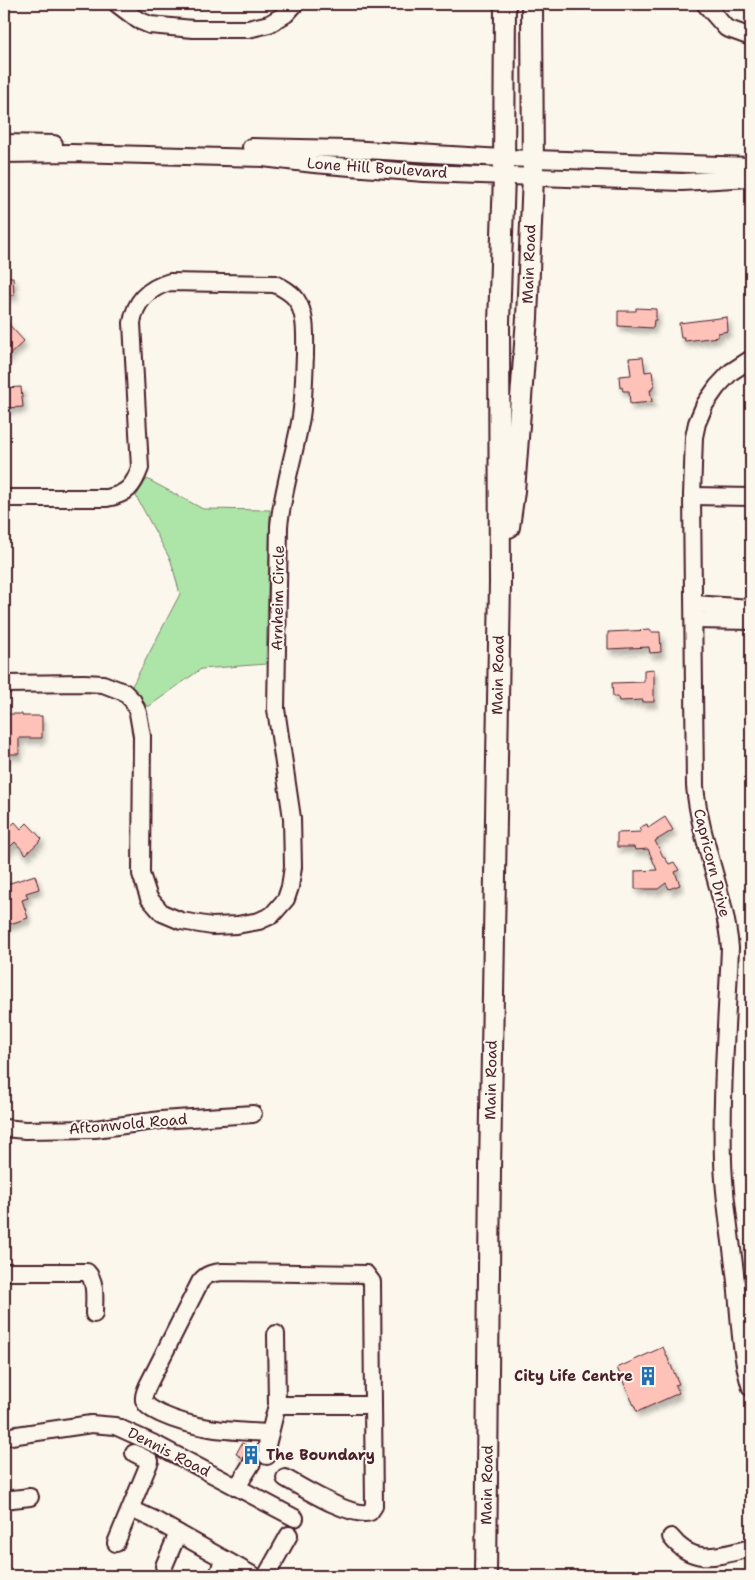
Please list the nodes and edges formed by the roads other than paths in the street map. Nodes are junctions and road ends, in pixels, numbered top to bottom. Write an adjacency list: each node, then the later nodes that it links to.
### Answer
1 (117, 4): 2 (street)
2 (295, 4)
3 (505, 4): 10 (main road, Main Road)
4 (532, 4): 11 (main road, Main Road)
5 (705, 4): 6 (street)
6 (751, 36)
7 (4, 143): 10 (street, Lone Hill Boulevard)
8 (4, 154): 10 (street, Lone Hill Boulevard)
9 (751, 166): 11 (street, Lone Hill Boulevard)
10 (503, 167): 11 (street, Lone Hill Boulevard); 17 (main road, Main Road)
11 (533, 168): 12 (street, Lone Hill Boulevard); 17 (main road, Main Road)
12 (751, 178)
13 (751, 359): 14 (street, Capricorn Drive)
14 (692, 496): 15 (street); 19 (street, Capricorn Drive)
15 (751, 497)
16 (4, 498): 21 (street, Arnheim Circle)
17 (500, 583): 50 (main road, Main Road)
18 (751, 608): 19 (street)
19 (694, 612): 20 (street); 25 (street, Capricorn Drive)
20 (751, 621)
21 (4, 684)
22 (253, 1114): 23 (street, Aftonwold Road)
23 (4, 1128)
24 (4, 1272): 26 (street)
25 (744, 1280): 28 (street, Capricorn Drive)
26 (94, 1314)
27 (276, 1334): 30 (street)
28 (751, 1388)
29 (373, 1404): 30 (street); 33 (street); 34 (street)
30 (277, 1405): 33 (street)
31 (4, 1436): 35 (street, Dennis Road)
32 (134, 1453): 38 (street)
33 (262, 1453): 35 (street)
34 (285, 1478)
35 (242, 1490): 39 (street, Dennis Road)
36 (30, 1497): 37 (street)
37 (4, 1500)
38 (131, 1509): 40 (street); 43 (street)
39 (295, 1518)
40 (178, 1533): 45 (street); 46 (street)
41 (289, 1535): 49 (street)
42 (671, 1537): 44 (street)
43 (116, 1543)
44 (751, 1548)
45 (223, 1559): 47 (street); 48 (street)
46 (164, 1566)
47 (218, 1576)
48 (254, 1576)
49 (266, 1576)
50 (486, 1576)

